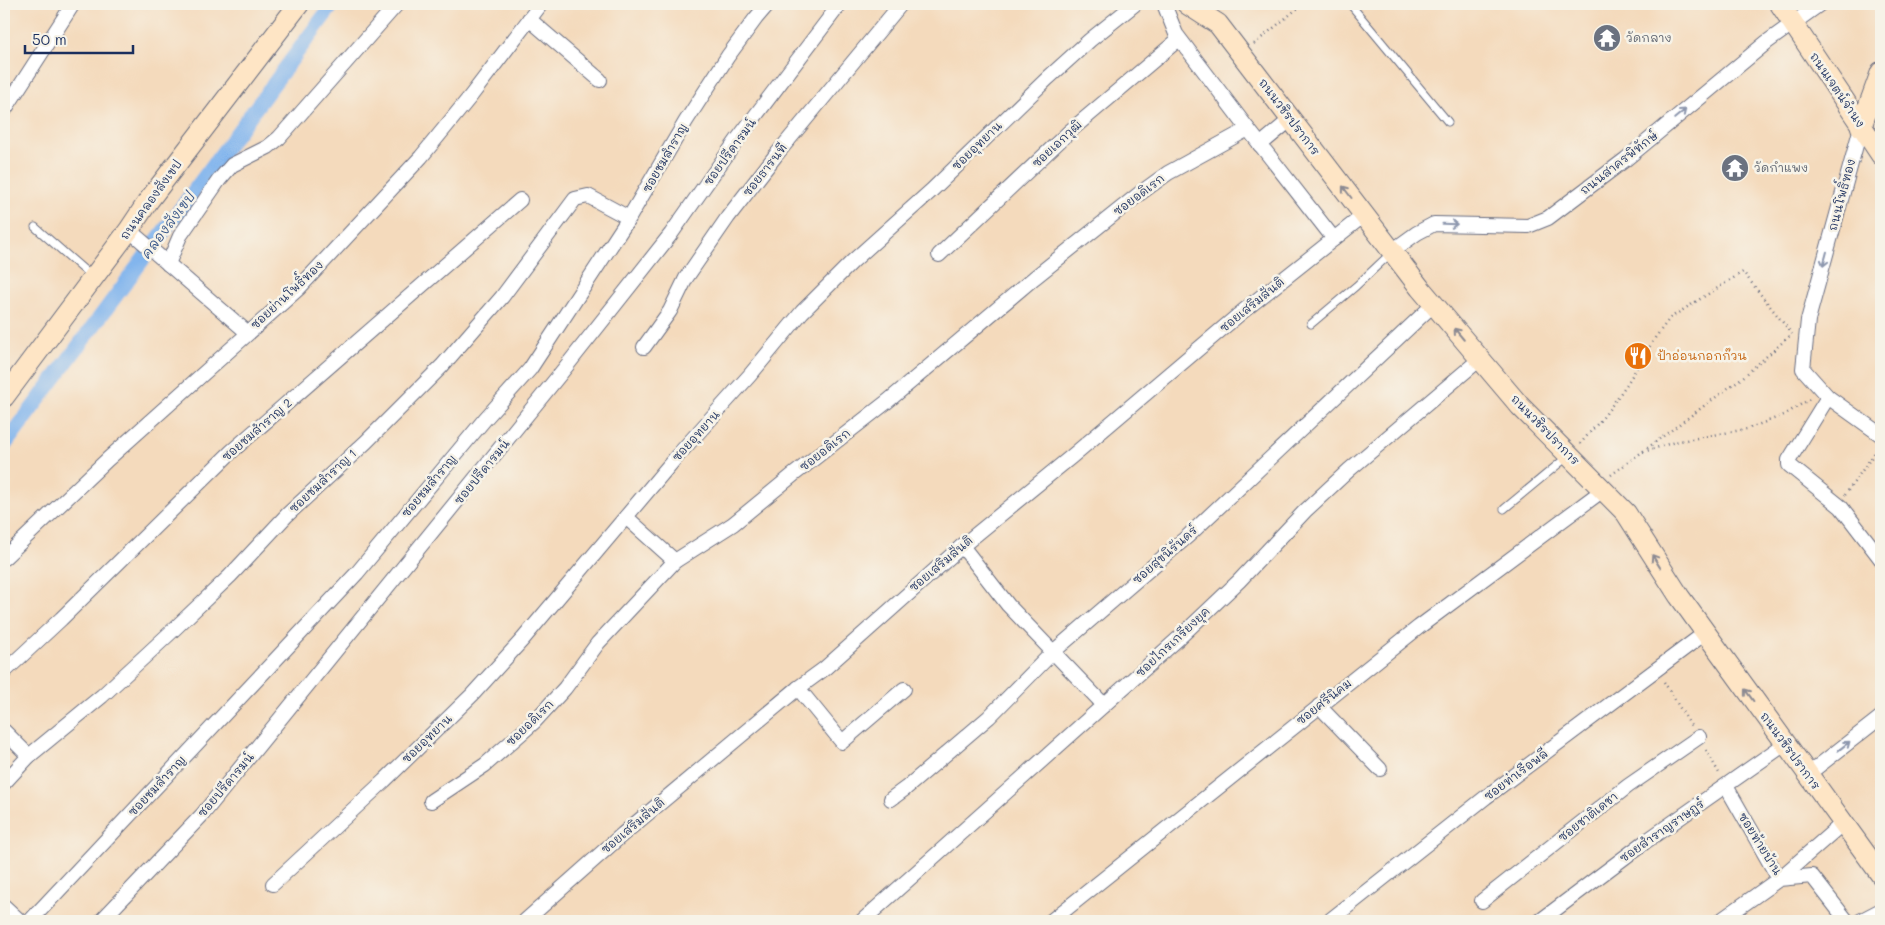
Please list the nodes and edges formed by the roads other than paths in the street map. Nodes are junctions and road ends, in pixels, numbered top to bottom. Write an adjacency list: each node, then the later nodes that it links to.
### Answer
1 (73, 4): 19 (street)
2 (299, 4): 30 (street, ถนนคลองสังเขป)
3 (397, 4): 34 (street)
4 (541, 4): 14 (street, ซอยย่านโพธิ์ทอง)
5 (768, 4): 28 (street, ซอยชมสำราญ)
6 (840, 4): 79 (street, ซอยปรีดารมน์)
7 (901, 4): 39 (street, ซอยธารนที)
8 (1135, 4): 47 (street, ซอยอุทยาน)
9 (1164, 4): 16 (street)
10 (1187, 4): 20 (street, ถนนวชิรปราการ)
11 (1350, 4): 21 (lane)
12 (1780, 4): 15 (street, ถนนเจตน์จำนง)
13 (1820, 4): 15 (street, ถนนสาครพิทักษ์)
14 (529, 18): 18 (street); 38 (street, ซอยย่านโพธิ์ทอง)
15 (1793, 25): 22 (street, ถนนเจตน์จำนง); 32 (street, ถนนสาครพิทักษ์, one-way to 15)
16 (1179, 39): 23 (street); 33 (street, ซอยเอกวุฒิ)
17 (1881, 72): 22 (street, ถนนโพธิ์ทอง)
18 (600, 80)
19 (4, 111)
20 (1291, 119): 24 (street); 27 (street, ถนนวชิรปราการ, one-way to 20)
21 (1448, 122)
22 (1861, 127): 25 (street, ถนนเจตน์จำนง); 41 (street, ถนนโพธิ์ทอง, one-way to 41)
23 (1248, 129): 24 (street); 51 (street, ซอยอดิเรก)
24 (1260, 145): 31 (street)
25 (1881, 155)
26 (520, 200): 54 (street, ซอยชมสำราญ 2)
27 (1364, 215): 31 (street, ซอยเสริมสันติ); 32 (street, ถนนวชิรปราการ)
28 (630, 218): 63 (street, ซอยชมสำราญ 1); 78 (street, ซอยชมสำราญ)
29 (35, 228): 35 (lane)
30 (129, 230): 34 (street); 35 (street, ถนนคลองสังเขป)
31 (1334, 239): 48 (street, ซอยเสริมสันติ)
32 (1392, 252): 36 (street, ถนนวชิรปราการ); 37 (lane)
33 (939, 255)
34 (165, 262): 38 (street)
35 (94, 278): 42 (street, ถนนคลองสังเขป)
36 (1434, 304): 40 (street, ถนนวชิรปราการ, one-way to 36); 53 (street, ซอยสุขนิรันดร์)
37 (1312, 324)
38 (248, 333): 49 (street, ซอยย่านโพธิ์ทอง)
39 (644, 347)
40 (1480, 358): 44 (street, ถนนวชิรปราการ); 57 (street, ซอยไกรเกรียงยุค)
41 (1825, 394): 43 (street, ถนนโพธิ์ทอง); 50 (street)
42 (4, 397)
43 (1881, 435)
44 (1569, 455): 45 (street, ถนนวชิรปราการ); 46 (lane)
45 (1600, 487): 52 (street, ถนนวชิรปราการ, one-way to 45); 58 (street, ซอยศรีนิคม)
46 (1504, 509)
47 (626, 517): 51 (street); 73 (street, ซอยอุทยาน)
48 (962, 546): 53 (street); 55 (street, ซอยเสริมสันติ)
49 (4, 558)
50 (1881, 559)
51 (675, 561): 69 (street, ซอยอดิเรก)
52 (1705, 633): 62 (street, ถนนวชิรปราการ, one-way to 52); 83 (street, ซอยท่าเรือพลี)
53 (1053, 652): 57 (street); 68 (street, ซอยสุขนิรันดร์)
54 (4, 672)
55 (798, 688): 56 (street); 80 (street, ซอยเสริมสันติ)
56 (904, 689)
57 (1104, 705): 81 (street, ซอยไกรเกรียงยุค)
58 (1319, 706): 64 (street); 82 (street, ซอยศรีนิคม)
59 (1881, 717): 65 (street, one-way to 59)
60 (4, 731): 63 (street)
61 (1699, 737): 74 (street, ซอยชาติเดชา)
62 (1785, 744): 65 (street, ถนนวชิรปราการ); 67 (street, ซอยสำราญราษฎร์)
63 (29, 756): 66 (street, ซอยชมสำราญ 1)
64 (1380, 769)
65 (1807, 775): 70 (street, ถนนวชิรปราการ)
66 (4, 783)
67 (1726, 786): 72 (street, ซอยท้ายบ้าน); 84 (street, ซอยสำราญราษฎร์)
68 (890, 799)
69 (431, 801)
70 (1843, 823): 71 (street, ถนนวชิรปราการ); 72 (street)
71 (1881, 875)
72 (1779, 879): 85 (street); 86 (street, ซอยท้ายบ้าน)
73 (273, 884)
74 (1482, 901)
75 (4, 906): 77 (street)
76 (1881, 910): 87 (street)
77 (20, 921)
78 (30, 921)
79 (101, 921)
80 (524, 921)
81 (862, 921)
82 (1051, 921)
83 (1330, 921)
84 (1540, 921)
85 (1720, 921)
86 (1847, 921)
87 (1862, 921)

